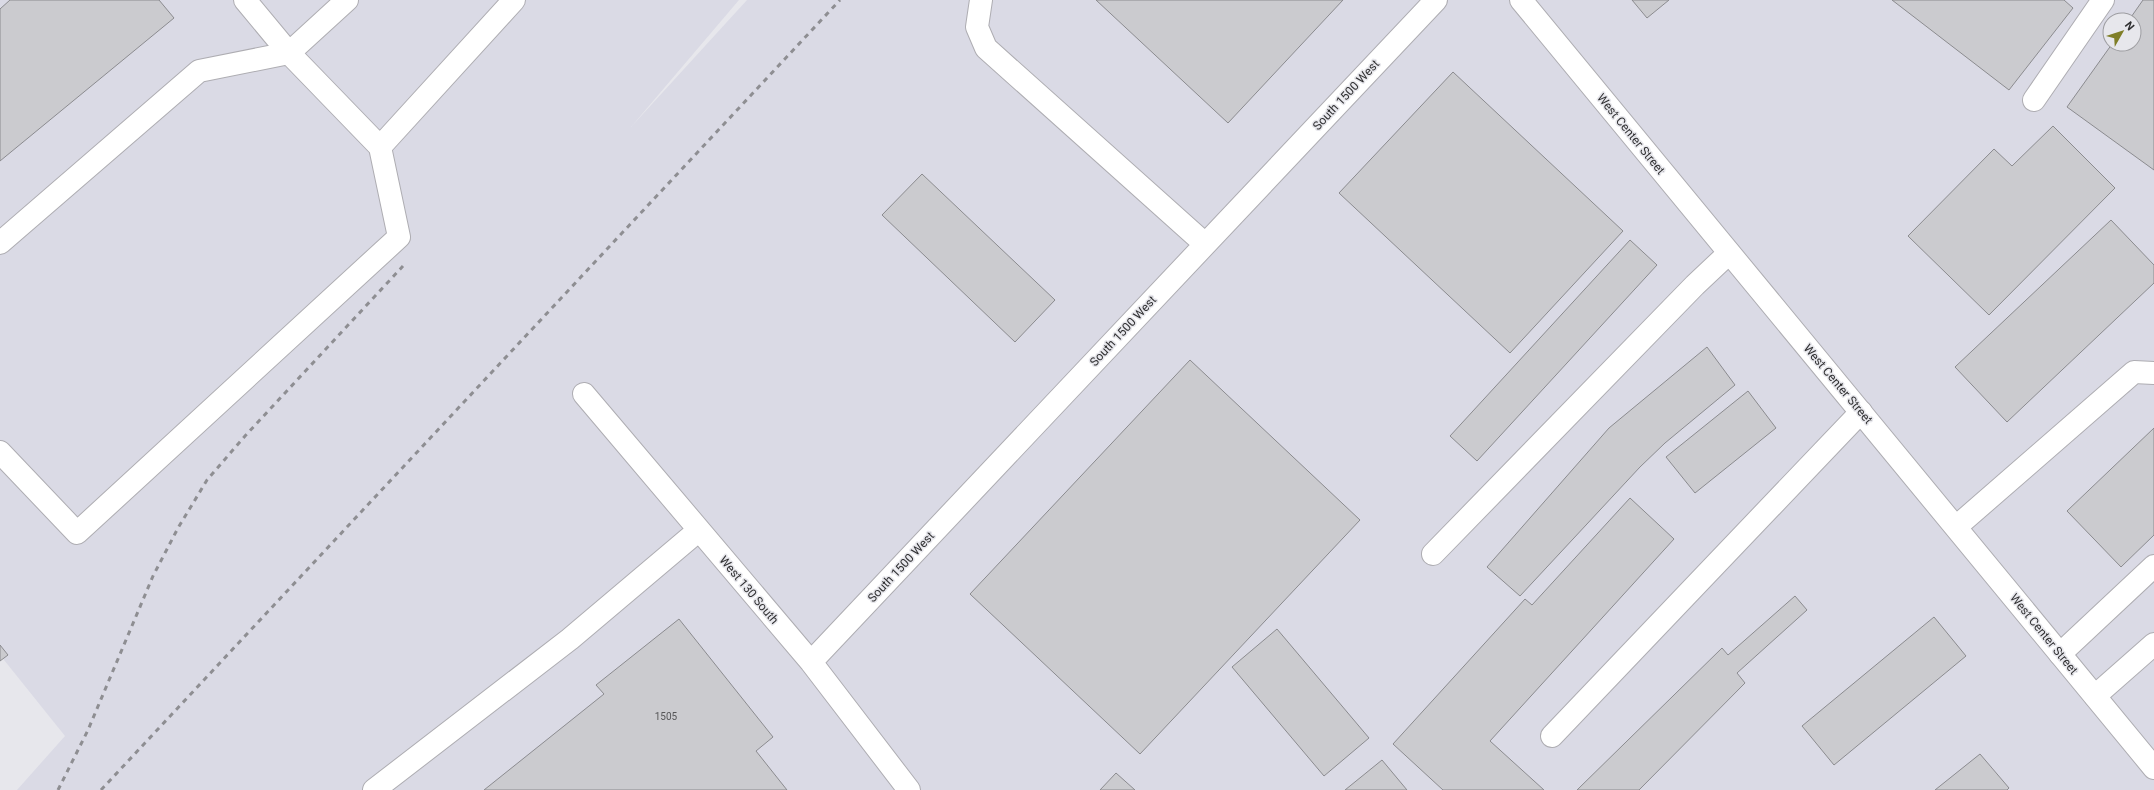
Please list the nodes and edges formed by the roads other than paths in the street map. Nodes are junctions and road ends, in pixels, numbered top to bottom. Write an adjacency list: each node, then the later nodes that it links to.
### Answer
1 (245, 0): 8 (street)
2 (347, 0): 8 (street)
3 (514, 0): 10 (street)
4 (981, 0): 12 (street)
5 (1436, 0): 12 (street, South 1500 West)
6 (1521, 0): 13 (street, West Center Street)
7 (2103, 0): 9 (street)
8 (289, 53): 10 (street); 11 (street)
9 (2034, 100)
10 (380, 147): 17 (street)
11 (0, 244)
12 (1205, 244): 24 (street, South 1500 West)
13 (1729, 253): 16 (street, West Center Street); 20 (street)
14 (2154, 373): 18 (street)
15 (584, 394): 19 (street, West 130 South)
16 (1860, 412): 18 (street, West Center Street); 26 (street)
17 (0, 452)
18 (1956, 527): 23 (street, West Center Street)
19 (700, 530): 24 (street, West 130 South); 28 (street)
20 (1433, 554)
21 (2154, 566): 23 (street)
22 (2154, 644): 25 (street)
23 (2060, 654): 25 (street, West Center Street)
24 (811, 662): 29 (street, West 130 South)
25 (2095, 696): 27 (street, West Center Street)
26 (1552, 736)
27 (2154, 768)
28 (374, 790)
29 (909, 790)

